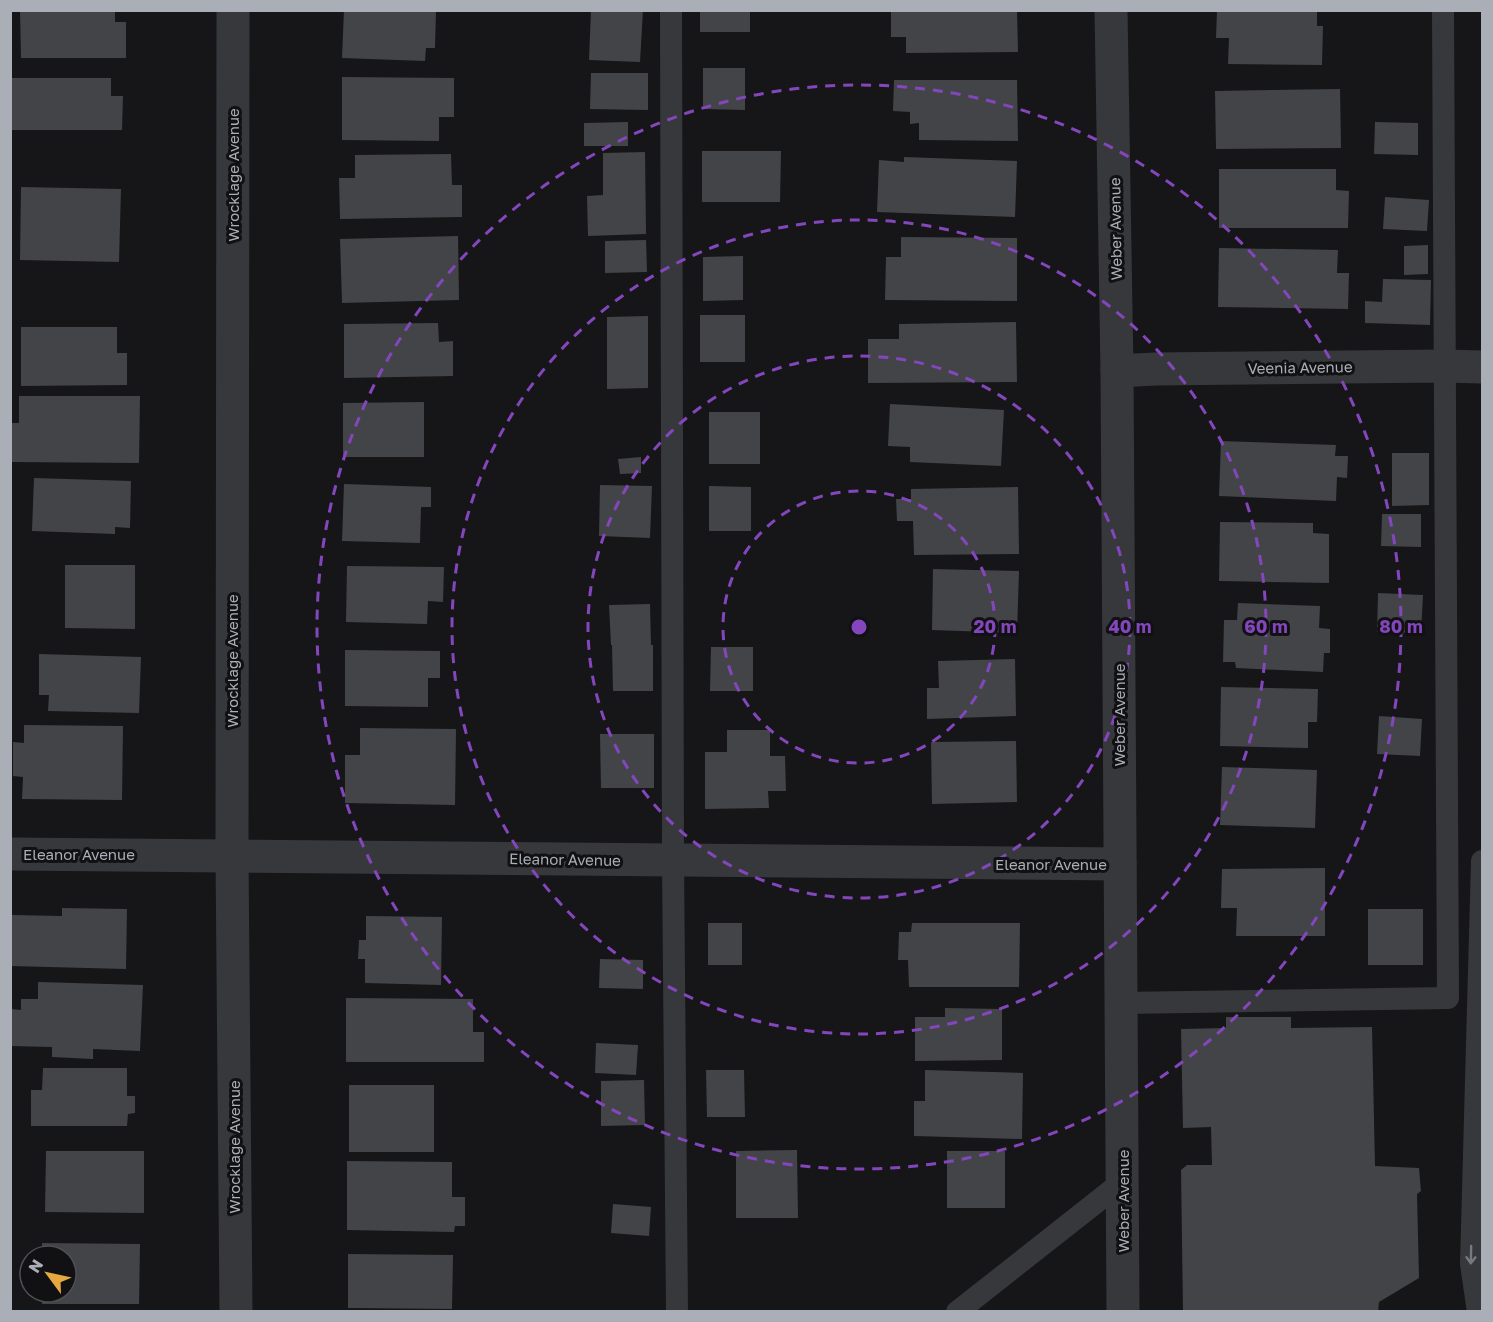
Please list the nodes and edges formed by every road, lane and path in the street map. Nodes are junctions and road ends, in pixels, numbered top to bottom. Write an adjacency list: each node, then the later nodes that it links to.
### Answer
1 (233, 10): 9 (street, Wrocklage Avenue)
2 (671, 10): 10 (lane)
3 (1111, 10): 7 (street, Weber Avenue)
4 (1443, 10): 5 (lane)
5 (1444, 366): 6 (street, Veenia Avenue); 7 (street, Veenia Avenue); 13 (lane)
6 (1482, 367)
7 (1117, 370): 12 (street, Weber Avenue)
8 (10, 854): 9 (street, Eleanor Avenue)
9 (232, 855): 10 (street, Eleanor Avenue); 15 (street, Wrocklage Avenue)
10 (673, 860): 12 (street, Eleanor Avenue); 16 (lane)
11 (1482, 861): 19 (lane, one-way to 19)
12 (1120, 864): 13 (street, Weber Avenue)
13 (1121, 1003): 14 (street, Weber Avenue)
14 (1122, 1182): 17 (lane); 18 (street, Weber Avenue)
15 (236, 1311)
16 (677, 1311)
17 (957, 1311)
18 (1124, 1311)
19 (1478, 1311)

